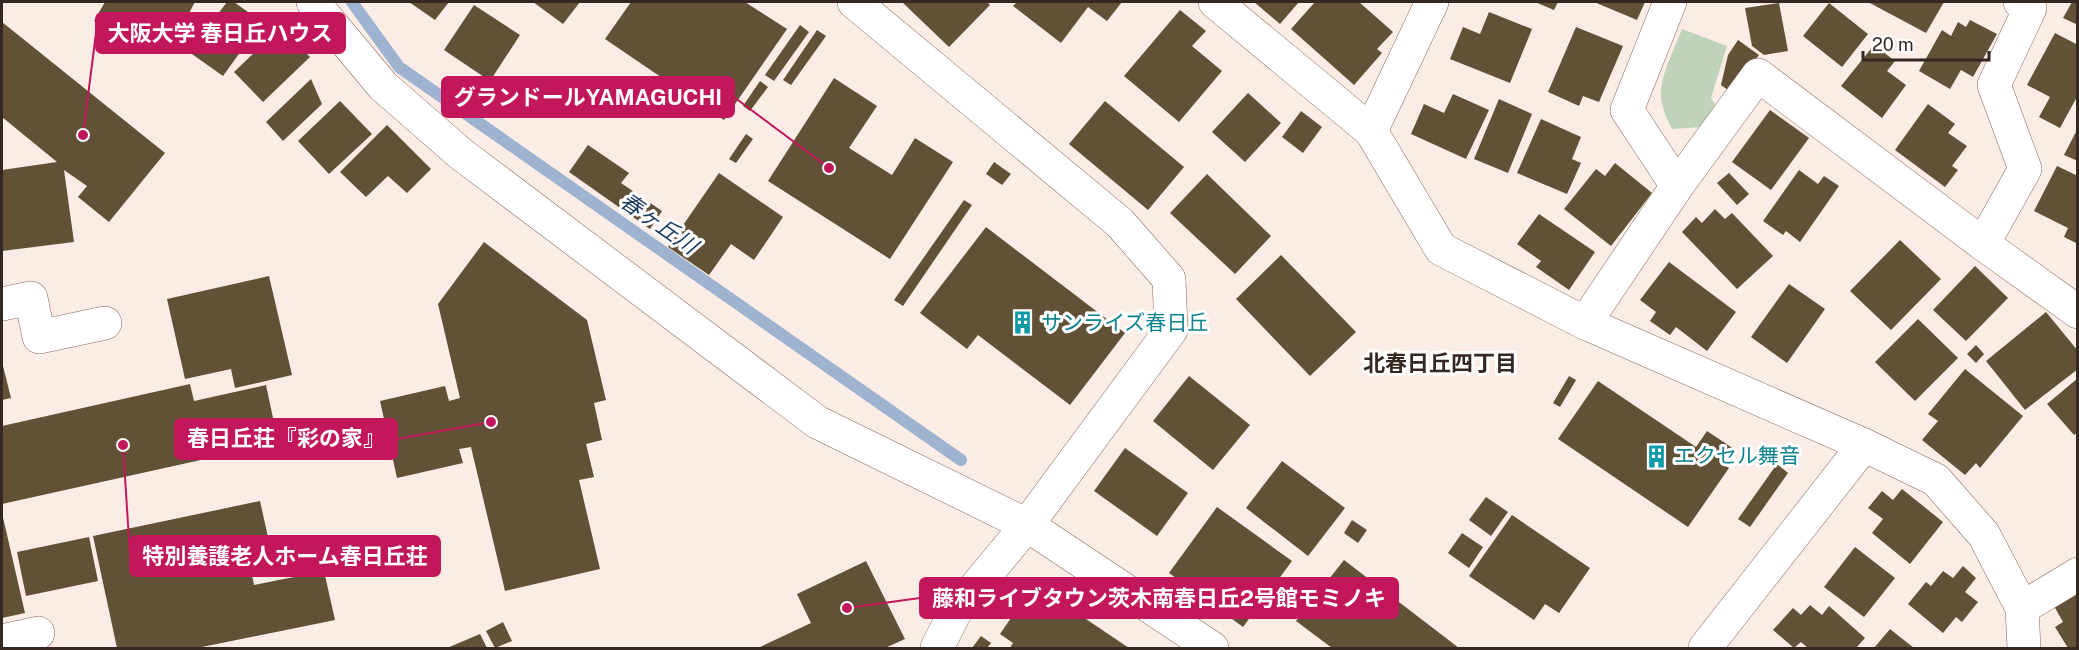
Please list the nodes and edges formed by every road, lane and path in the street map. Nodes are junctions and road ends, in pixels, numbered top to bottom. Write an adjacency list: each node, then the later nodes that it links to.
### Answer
1 (313, 2): 15 (street)
2 (854, 2): 15 (street)
3 (1215, 2): 7 (street)
4 (1432, 2): 7 (street)
5 (1670, 2): 8 (street)
6 (2020, 2): 9 (street)
7 (1371, 131): 13 (street)
8 (1677, 186): 9 (street); 13 (street)
9 (1983, 244): 11 (street)
10 (2, 304): 12 (street)
11 (2078, 312)
12 (105, 323)
13 (1585, 323): 14 (street)
14 (1864, 445): 17 (street); 22 (street)
15 (1027, 525): 20 (street); 21 (street)
16 (2078, 574): 17 (street)
17 (2022, 608): 23 (street)
18 (38, 633): 19 (street)
19 (2, 641)
20 (937, 648)
21 (1212, 648)
22 (1705, 648)
23 (2024, 648)

